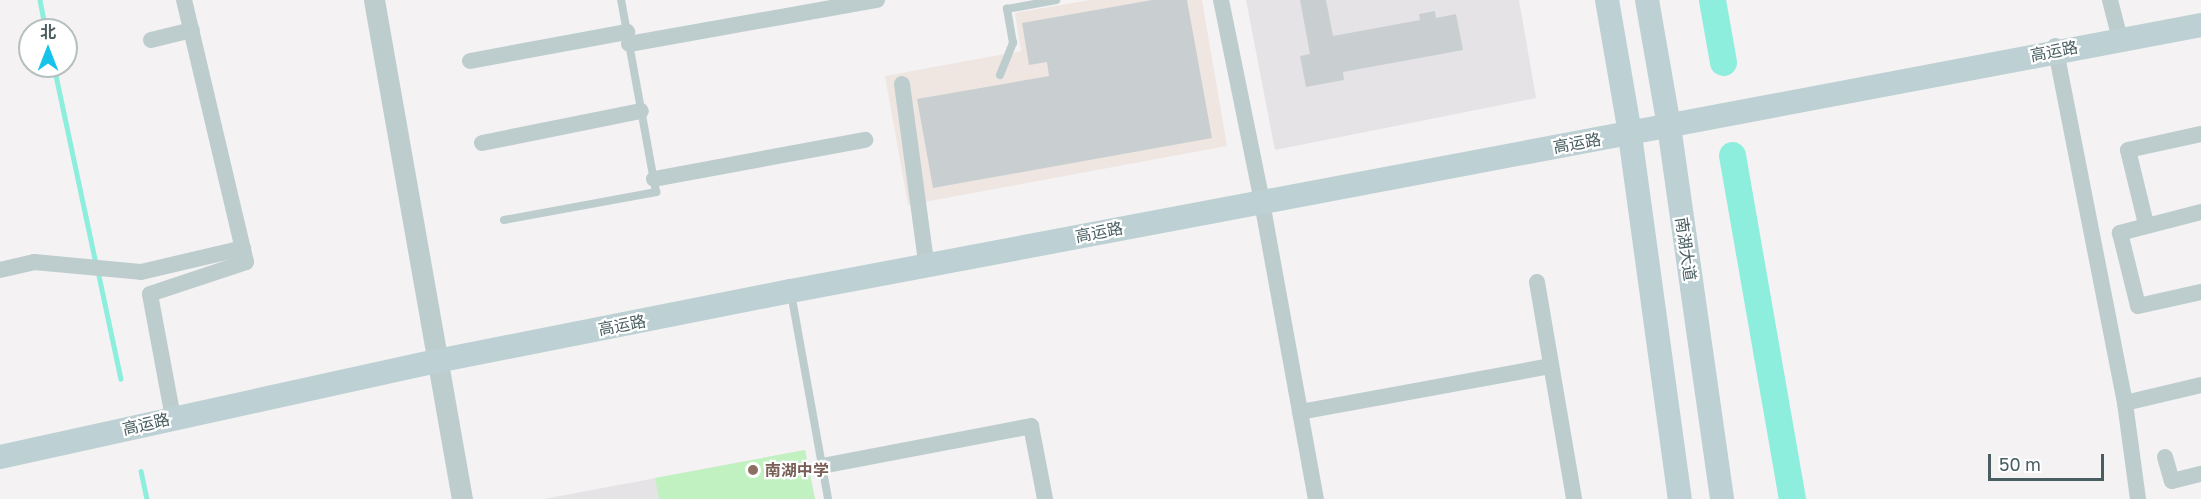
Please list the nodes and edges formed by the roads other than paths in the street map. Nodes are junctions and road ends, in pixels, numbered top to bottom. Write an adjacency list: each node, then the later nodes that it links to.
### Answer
1 (184, 0): 13 (street)
2 (374, 0): 38 (street)
3 (385, 0): 38 (street)
4 (621, 0): 15 (lane)
5 (877, 0): 15 (street)
6 (1056, 0): 19 (lane)
7 (1221, 0): 28 (street)
8 (1607, 0): 23 (main road)
9 (1647, 0): 22 (main road, 南湖大道)
10 (2110, 0): 14 (street)
11 (2201, 20): 14 (main road, 高运路)
12 (2201, 25): 14 (main road, 高运路)
13 (192, 30): 16 (street); 32 (street)
14 (2119, 37): 17 (main road, 高运路)
15 (628, 38): 18 (street); 21 (lane)
16 (151, 40)
17 (2056, 48): 22 (main road, 高运路); 41 (street)
18 (470, 62)
19 (1000, 75)
20 (902, 84): 33 (street)
21 (642, 111): 26 (street); 27 (lane)
22 (1668, 123): 23 (main road, 高运路); 56 (main road, 南湖大道)
23 (1629, 131): 28 (main road, 高运路); 55 (main road)
24 (2201, 134): 31 (street)
25 (865, 140): 27 (street)
26 (482, 143)
27 (654, 179): 30 (lane)
28 (1262, 199): 33 (main road, 高运路); 36 (main road, 高运路); 43 (street)
29 (2201, 212): 31 (street)
30 (504, 220)
31 (2146, 224): 37 (street)
32 (243, 248): 34 (street); 42 (street)
33 (926, 261): 36 (main road, 高运路)
34 (0, 270)
35 (1537, 282): 39 (street)
36 (790, 289): 38 (main road, 高运路); 47 (lane)
37 (2201, 292)
38 (441, 356): 42 (main road, 高运路); 45 (main road, 高运路); 49 (street); 50 (street)
39 (1551, 366): 43 (street); 54 (street)
40 (2201, 385): 41 (street)
41 (2125, 403): 57 (street)
42 (172, 412): 44 (main road, 高运路)
43 (1300, 412): 53 (street)
44 (0, 452)
45 (0, 457)
46 (2165, 457): 48 (street)
47 (822, 466): 51 (lane); 52 (street)
48 (2201, 474)
49 (462, 499)
50 (471, 499)
51 (828, 499)
52 (1045, 499)
53 (1316, 499)
54 (1574, 499)
55 (1680, 499)
56 (1722, 499)
57 (2138, 499)

